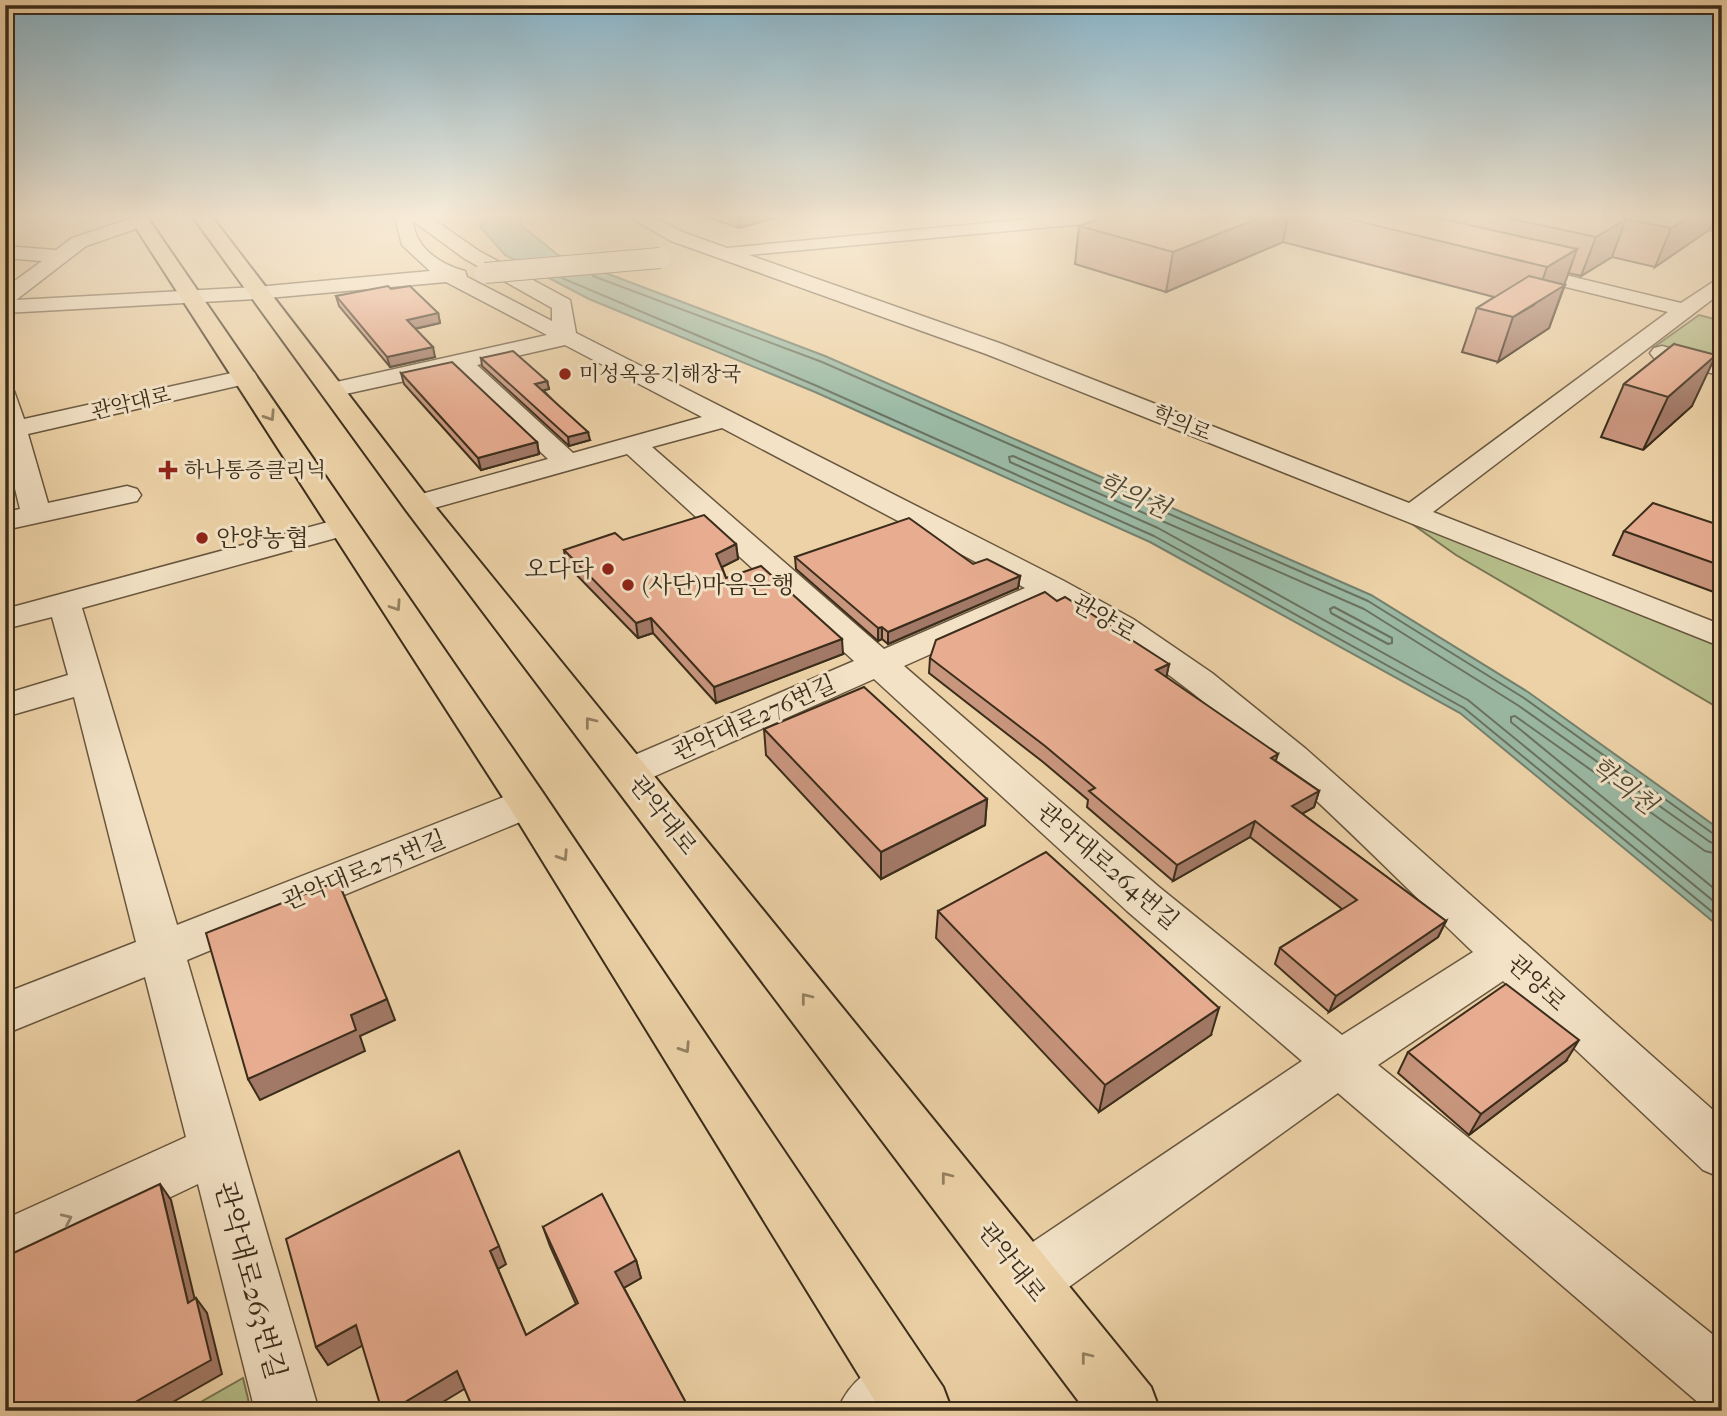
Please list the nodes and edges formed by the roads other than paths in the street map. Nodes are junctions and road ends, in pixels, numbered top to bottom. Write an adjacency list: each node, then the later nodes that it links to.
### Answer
1 (25, 283): 11 (street)
2 (182, 283): 12 (main road)
3 (250, 283): 10 (main road, 관악대로)
4 (370, 283): 10 (street)
5 (463, 283): 15 (street, 관양로)
6 (522, 283): 15 (street)
7 (810, 283): 29 (street, 학의로)
8 (1574, 283): 14 (street)
9 (1721, 283): 14 (street)
10 (257, 293): 12 (street); 20 (main road, 관악대로)
11 (5, 298)
12 (192, 298): 13 (street); 19 (main road)
13 (5, 307)
14 (1685, 310): 16 (street)
15 (565, 338): 17 (street); 22 (street, 관양로)
16 (1638, 346): 18 (street); 29 (street)
17 (460, 362): 20 (street); 25 (street)
18 (1722, 369)
19 (245, 377): 23 (street, 관악대로); 31 (main road, one-way to 31)
20 (332, 390): 27 (main road, 관악대로)
21 (5, 396): 23 (street)
22 (721, 420): 24 (street); 32 (street, 관양로)
23 (16, 429): 28 (street)
24 (633, 445): 25 (street); 36 (street)
25 (568, 463): 27 (street)
26 (127, 495): 28 (street)
27 (417, 504): 39 (main road, 관악대로, one-way to 27)
28 (36, 514): 30 (street)
29 (1412, 514): 35 (street, 학의로)
30 (5, 521)
31 (343, 527): 33 (street); 40 (main road, one-way to 40)
32 (1053, 588): 36 (street, 관악대로276번길); 42 (street, 관양로)
33 (64, 603): 34 (street); 37 (street)
34 (5, 619)
35 (1722, 637)
36 (878, 664): 39 (street, 관악대로276번길); 44 (street, 관악대로264번길)
37 (88, 681): 38 (street); 41 (street)
38 (5, 706)
39 (630, 772): 48 (main road, 관악대로, one-way to 39)
40 (528, 803): 41 (street, 관악대로275번길); 50 (main road, one-way to 50)
41 (161, 953): 43 (street, 관악대로275번길); 45 (street, 관악대로263번길)
42 (1506, 955): 44 (street); 46 (street, 관양로)
43 (5, 1014)
44 (1342, 1062): 48 (street); 49 (street, 관악대로264번길)
45 (216, 1149): 47 (street, 관악대로263번길, one-way to 45); 51 (street, 관악대로263번길)
46 (1722, 1153)
47 (5, 1248)
48 (1027, 1281): 52 (main road, 관악대로, one-way to 48)
49 (1722, 1382)
50 (897, 1402)
51 (287, 1411)
52 (1127, 1411)

